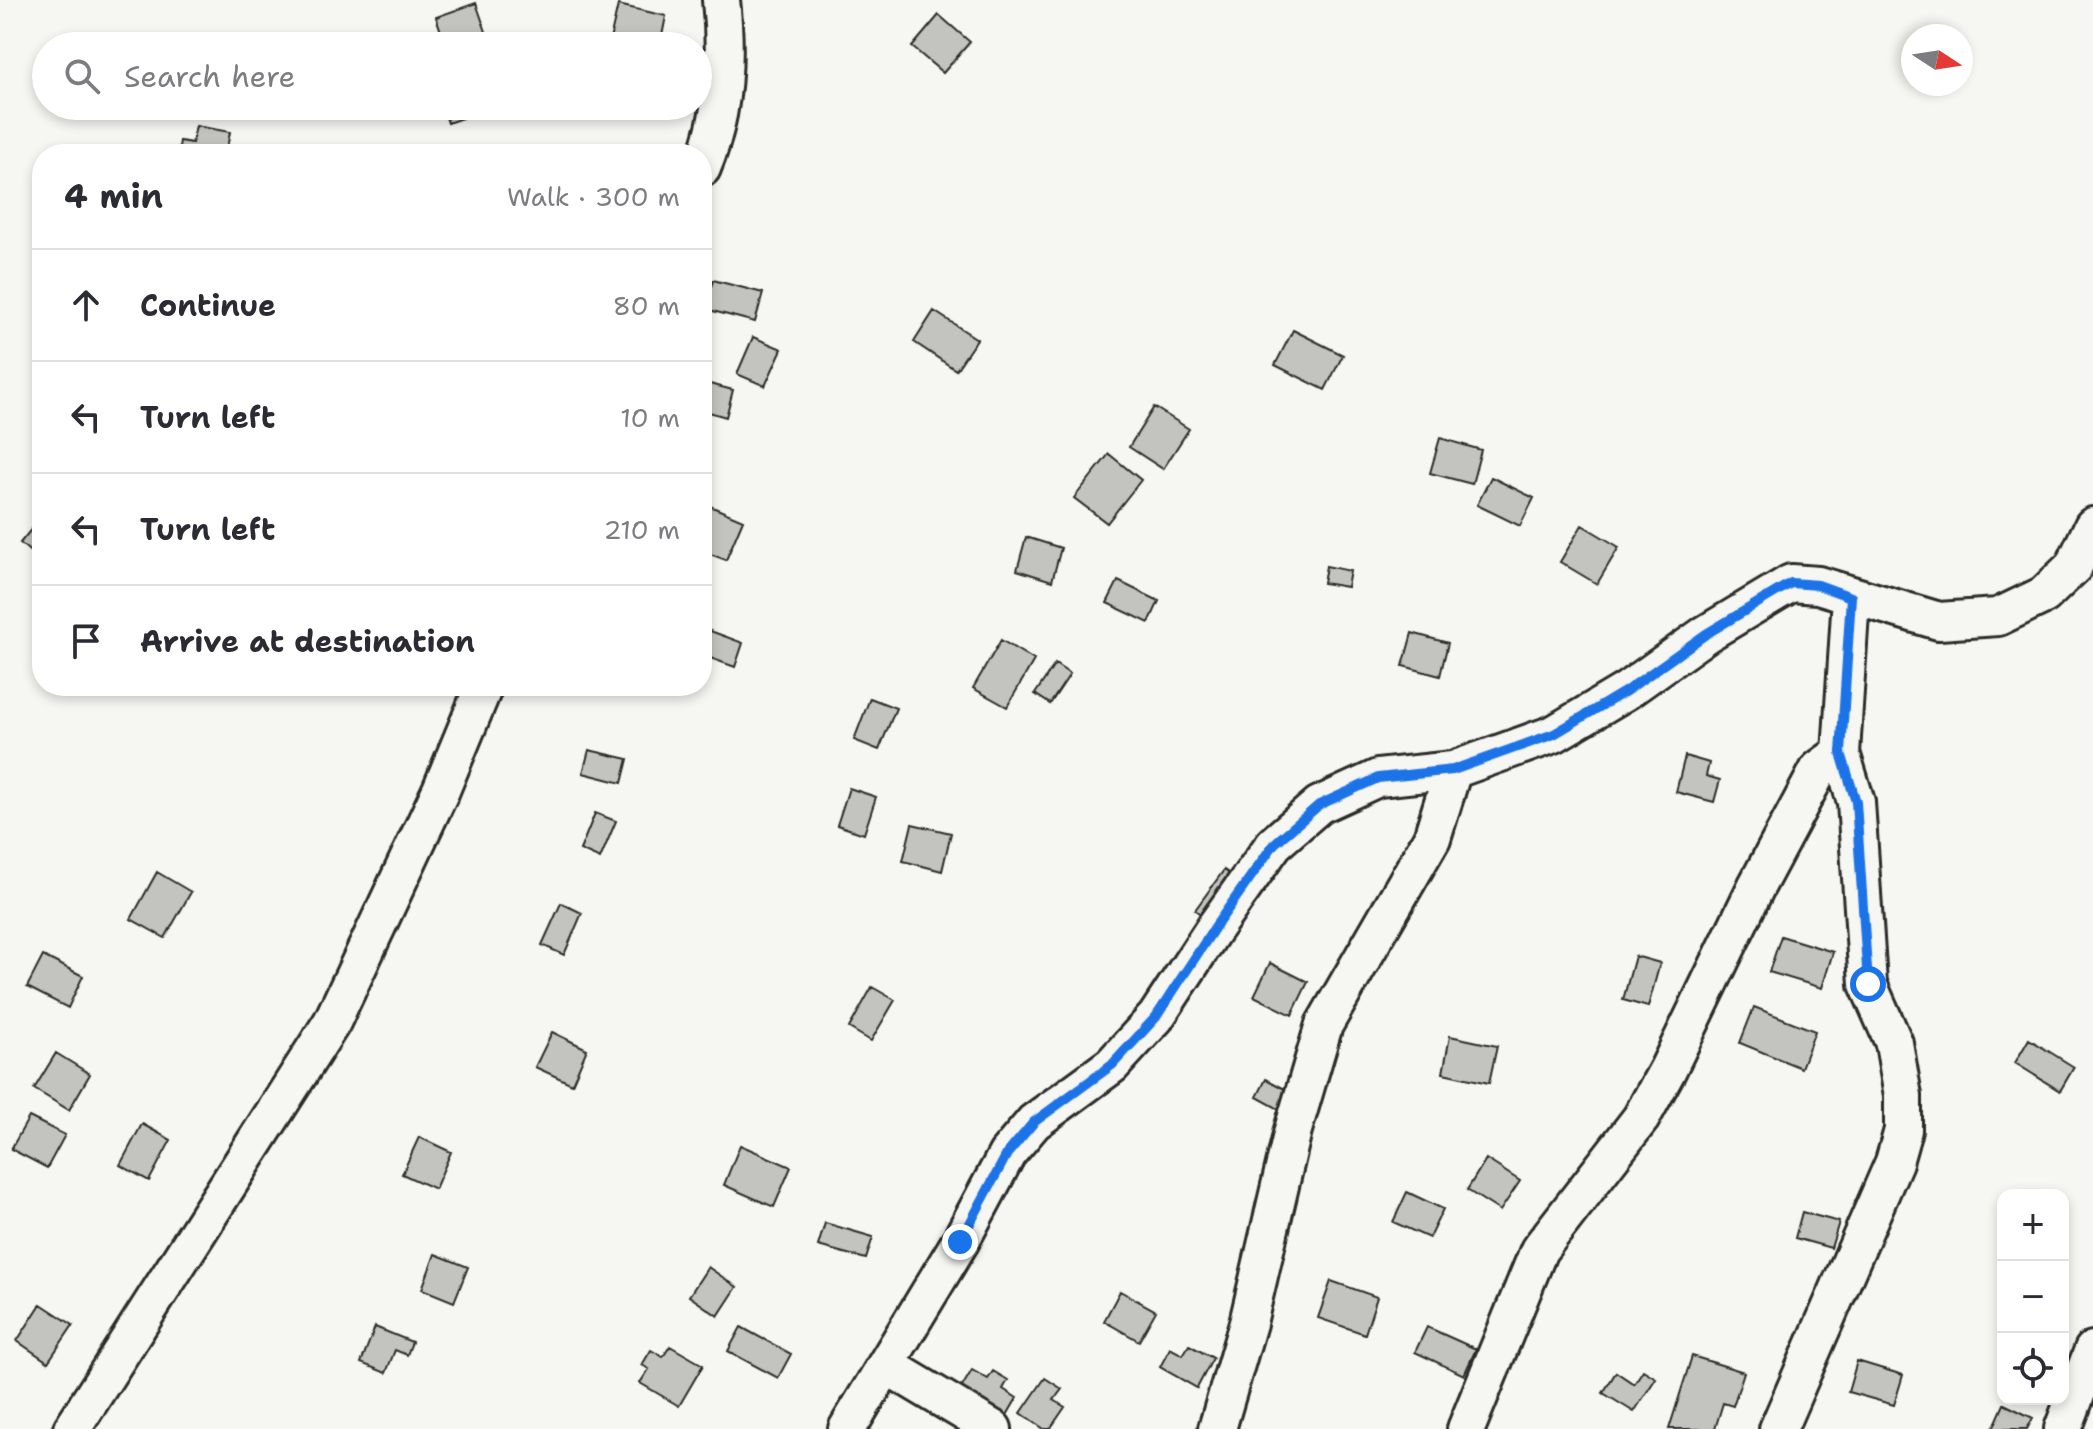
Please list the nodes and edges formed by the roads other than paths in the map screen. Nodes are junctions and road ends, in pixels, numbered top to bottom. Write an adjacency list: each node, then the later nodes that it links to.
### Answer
1 (721, 0): 2 (street)
2 (712, 144)
3 (2093, 526): 4 (street)
4 (1851, 597): 6 (street); 7 (street)
5 (480, 696): 10 (street)
6 (1841, 753): 14 (street); 15 (street)
7 (1453, 770): 9 (street); 13 (street)
8 (2093, 1350): 16 (street)
9 (886, 1365): 11 (street); 12 (street)
10 (72, 1429)
11 (847, 1429)
12 (993, 1429)
13 (1217, 1429)
14 (1466, 1429)
15 (1778, 1429)
16 (2063, 1429)

